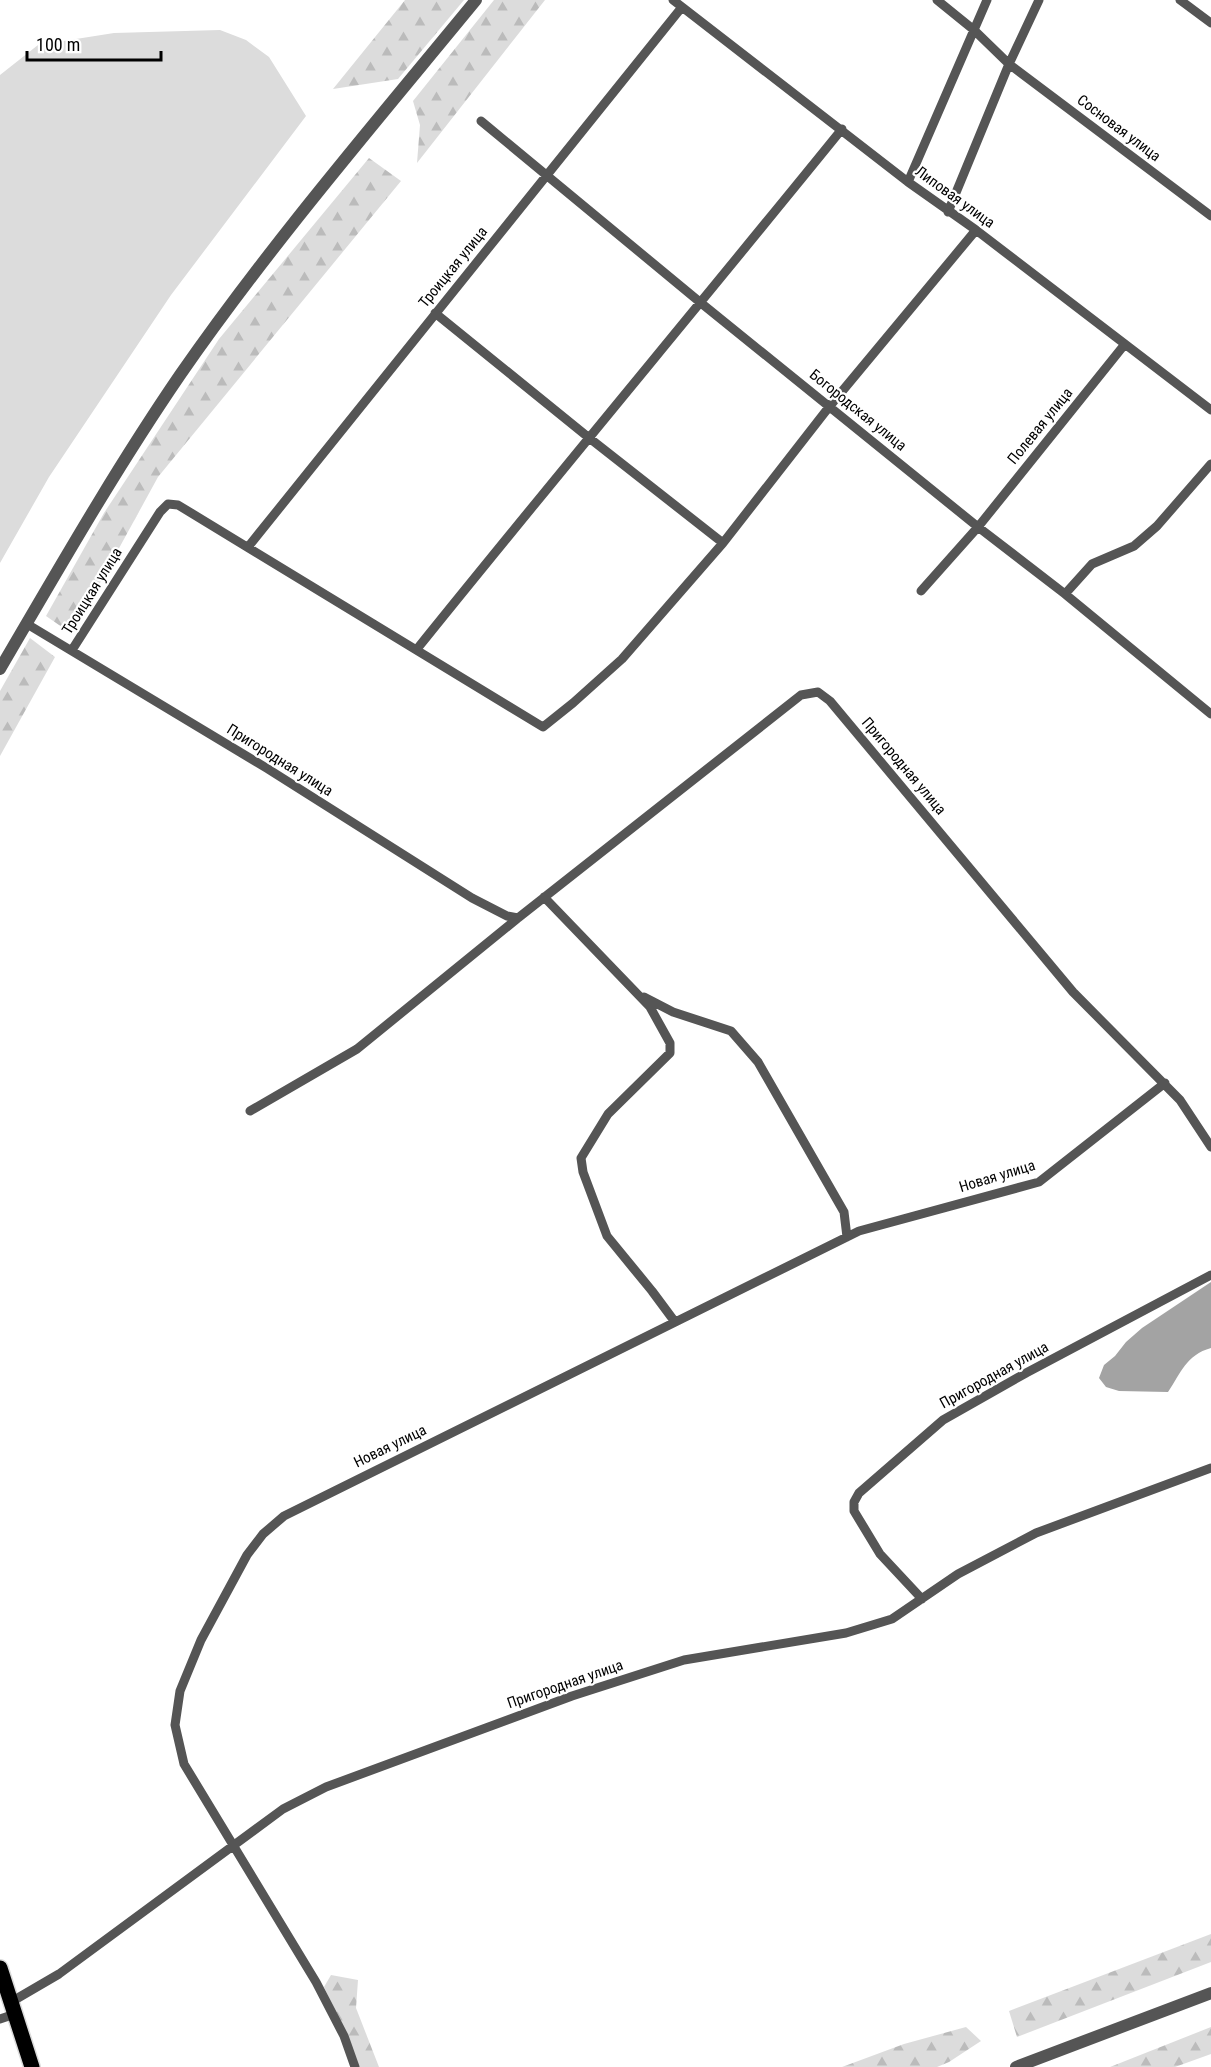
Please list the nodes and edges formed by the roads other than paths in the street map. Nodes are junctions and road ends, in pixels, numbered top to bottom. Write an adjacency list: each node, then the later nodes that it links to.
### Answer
1 (476, 0): 30 (street)
2 (673, 0): 7 (street, Липовая улица)
3 (937, 0): 9 (street, Сосновая улица)
4 (987, 0): 9 (street)
5 (1039, 0): 10 (street)
6 (1180, 0): 8 (street)
7 (682, 7): 12 (street, Липовая улица); 13 (street, Троицкая улица)
8 (1211, 23)
9 (974, 30): 10 (street, Сосновая улица); 14 (street)
10 (1009, 64): 15 (street); 16 (street, Сосновая улица)
11 (481, 121): 13 (street, Богородская улица)
12 (842, 129): 14 (street, Липовая улица); 18 (street)
13 (546, 175): 18 (street, Богородская улица); 19 (street, Троицкая улица)
14 (908, 182): 15 (street, Липовая улица)
15 (948, 212): 17 (street, Липовая улица)
16 (1211, 216)
17 (976, 230): 20 (street, Липовая улица); 21 (street)
18 (701, 303): 21 (street, Богородская улица); 23 (street)
19 (435, 312): 23 (street); 27 (street, Троицкая улица)
20 (1125, 344): 22 (street, Липовая улица); 25 (street, Полевая улица)
21 (829, 407): 25 (street, Богородская улица); 26 (street, Троицкая улица)
22 (1211, 410)
23 (588, 437): 26 (street); 31 (street)
24 (1211, 465): 29 (street)
25 (978, 527): 28 (street, Полевая улица); 29 (street, Богородская улица)
26 (723, 543): 31 (street, Троицкая улица)
27 (248, 547): 31 (street, Троицкая улица); 32 (street, Троицкая улица)
28 (921, 591)
29 (1065, 594): 34 (street, Богородская улица)
30 (27, 624): 32 (street, Пригородная улица); 33 (street)
31 (417, 649)
32 (72, 650): 36 (street, Пригородная улица)
33 (0, 669)
34 (1211, 714)
35 (544, 897): 36 (street, Пригородная улица); 37 (street); 38 (street, Пригородная улица)
36 (518, 918): 39 (street, Пригородная улица)
37 (639, 995): 41 (street); 43 (street)
38 (1165, 1083): 40 (street, Пригородная улица); 41 (street, Новая улица)
39 (250, 1111)
40 (1211, 1147)
41 (847, 1237): 43 (street, Новая улица)
42 (1211, 1275): 45 (street, Пригородная улица)
43 (675, 1322): 46 (street, Новая улица)
44 (1211, 1468): 45 (street, Пригородная улица)
45 (922, 1599): 46 (street, Пригородная улица)
46 (234, 1846): 49 (street, Пригородная улица); 52 (street, Новая улица)
47 (0, 1968): 49 (main road)
48 (1211, 1993): 53 (street)
49 (13, 2008): 50 (street, Пригородная улица); 51 (main road)
50 (0, 2019)
51 (32, 2067)
52 (355, 2067)
53 (1016, 2067)

